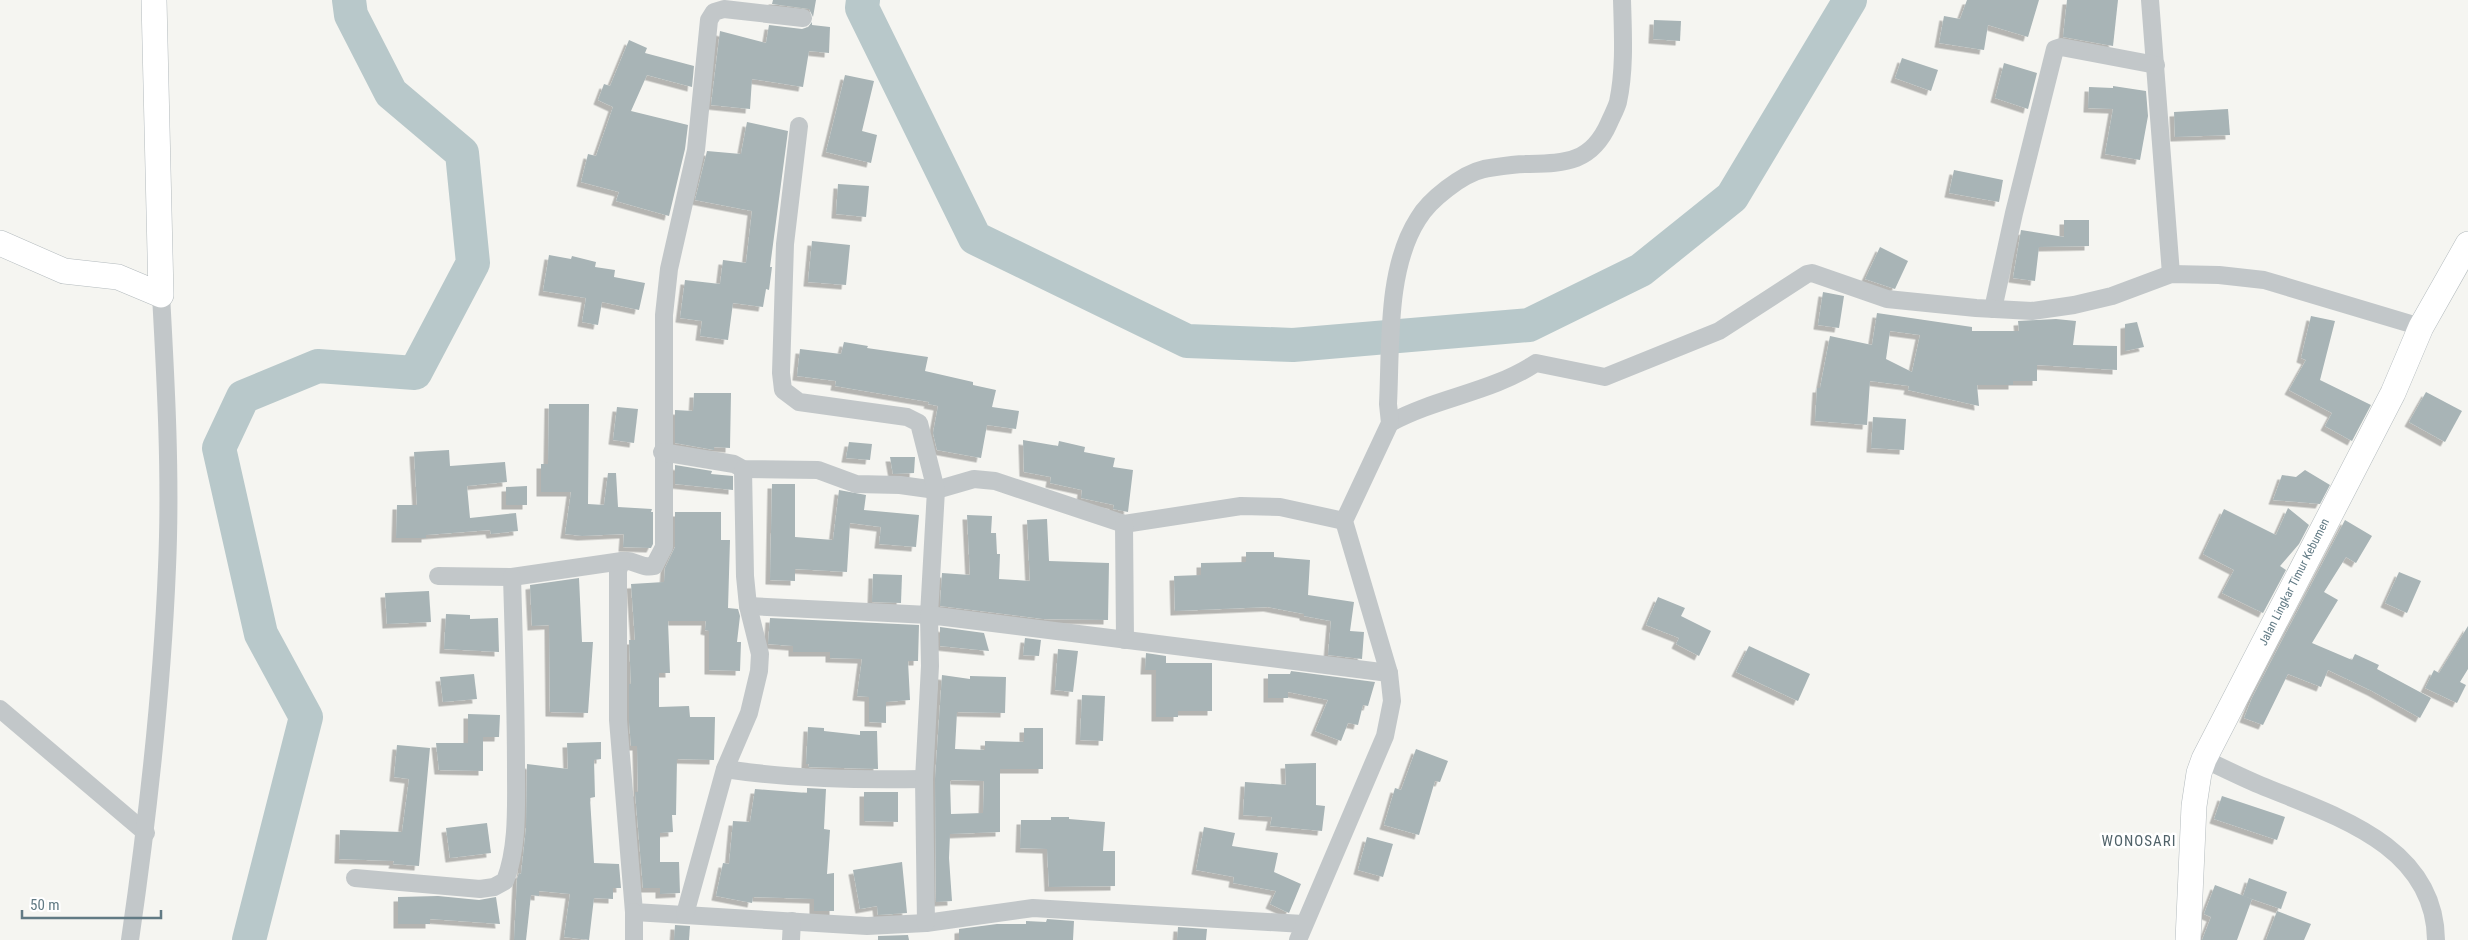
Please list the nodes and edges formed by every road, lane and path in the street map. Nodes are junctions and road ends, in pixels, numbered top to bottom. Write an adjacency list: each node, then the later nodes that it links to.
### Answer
1 (154, 0): 10 (main road)
2 (1622, 0): 13 (street)
3 (2150, 0): 5 (street)
4 (803, 18): 14 (street)
5 (2156, 64): 9 (street); 11 (street)
6 (799, 126): 16 (street)
7 (0, 243): 10 (main road)
8 (2468, 244): 12 (main road, Jalan Lingkar Timur Kebumen)
9 (2172, 274): 11 (street); 12 (street)
10 (161, 295): 30 (street)
11 (1993, 309): 13 (street)
12 (2421, 327): 27 (main road, Jalan Lingkar Timur Kebumen)
13 (1390, 423): 17 (street)
14 (662, 452): 15 (street); 19 (street)
15 (743, 469): 16 (street); 22 (street)
16 (936, 490): 18 (street); 23 (street)
17 (1344, 521): 18 (street); 25 (street)
18 (1124, 524): 24 (street)
19 (622, 561): 21 (street); 32 (street)
20 (438, 576): 21 (street)
21 (512, 577): 31 (street)
22 (748, 606): 23 (street); 28 (street)
23 (929, 615): 24 (street); 29 (street)
24 (1125, 640): 25 (street)
25 (1389, 673): 36 (street)
26 (0, 709): 30 (street)
27 (2204, 759): 40 (main road, Jalan Lingkar Timur Kebumen); 41 (street)
28 (725, 768): 29 (street); 33 (street)
29 (924, 779): 35 (street)
30 (146, 833): 37 (street)
31 (354, 878)
32 (634, 912): 33 (street); 38 (street)
33 (685, 914): 34 (street)
34 (792, 921): 35 (street); 39 (street)
35 (926, 923): 36 (street)
36 (1301, 932)
37 (130, 940)
38 (634, 940)
39 (791, 940)
40 (2188, 940)
41 (2436, 940)

